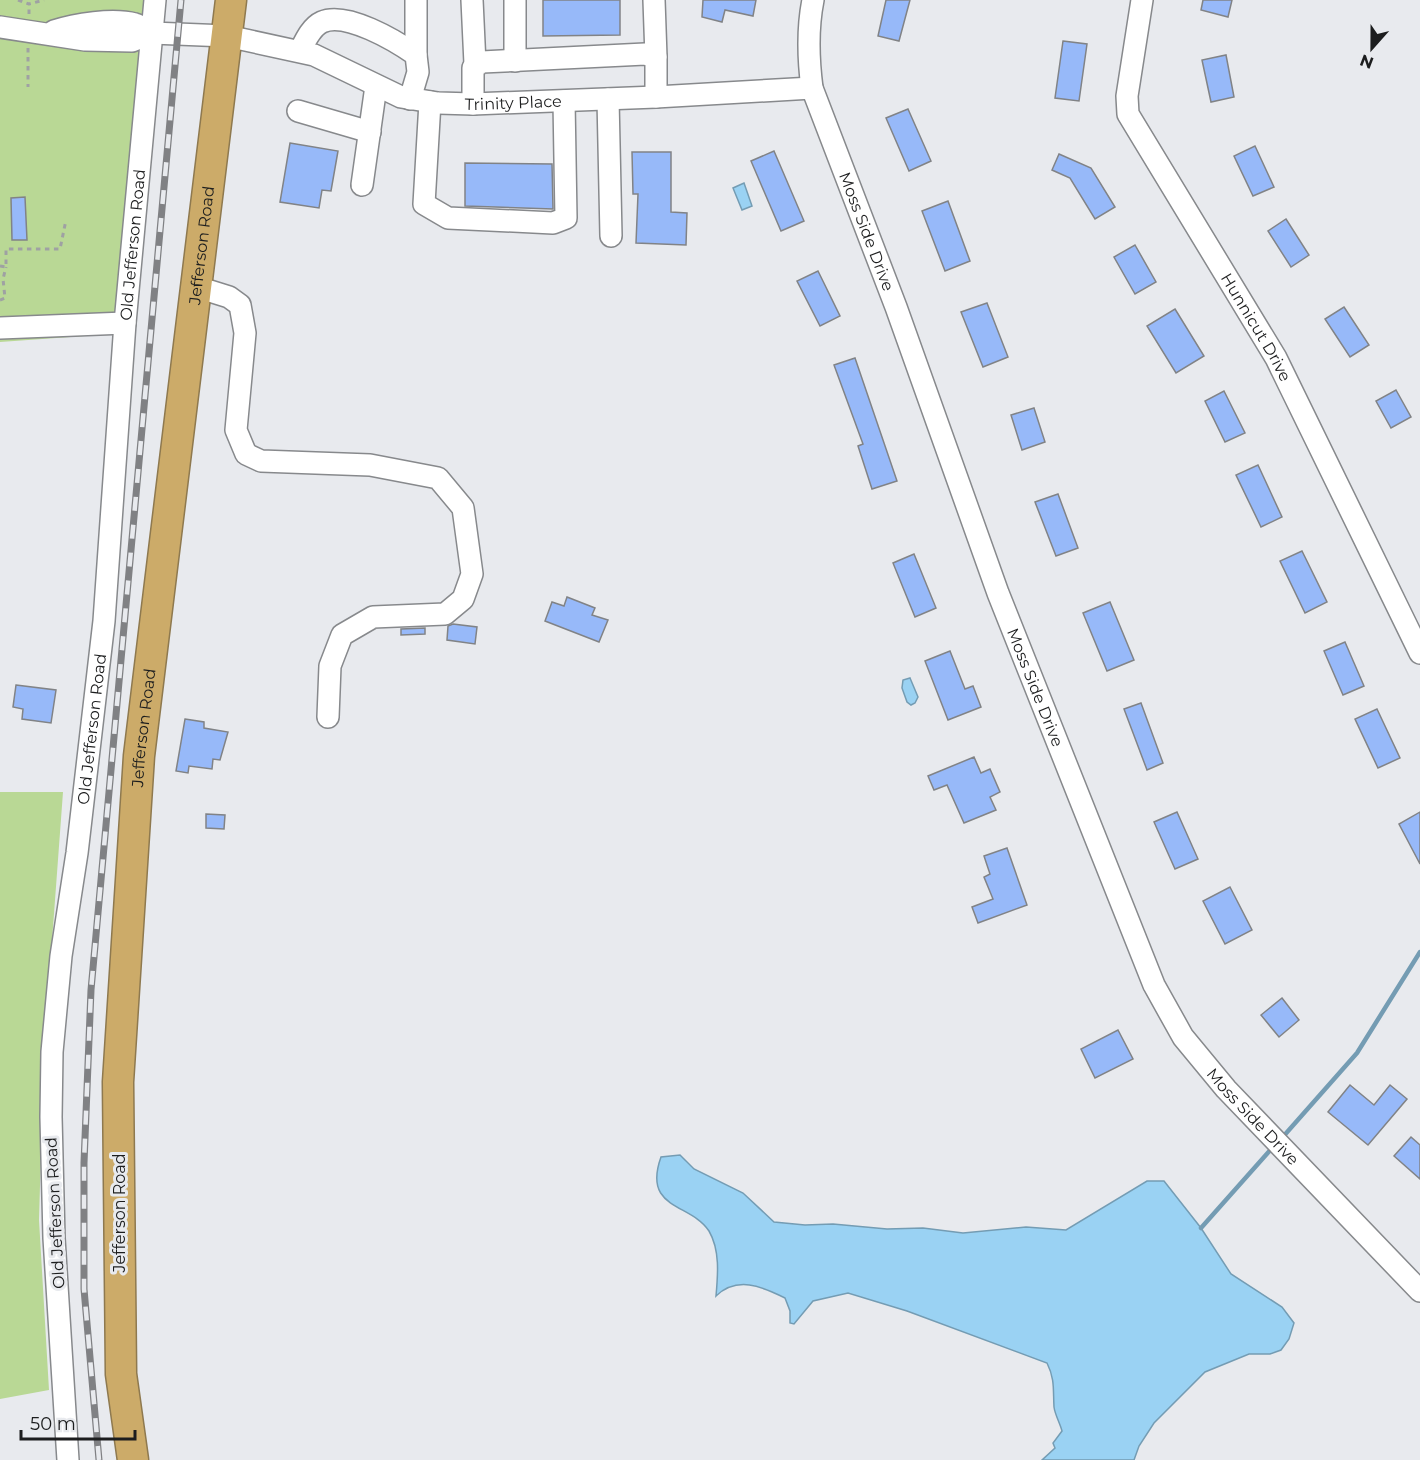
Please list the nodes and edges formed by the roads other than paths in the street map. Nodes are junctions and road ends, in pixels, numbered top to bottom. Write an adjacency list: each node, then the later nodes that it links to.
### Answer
1 (155, 0): 10 (street, Old Jefferson Road)
2 (231, 0): 11 (highway, Jefferson Road)
3 (416, 0): 13 (street)
4 (472, 0): 16 (street)
5 (515, 0): 15 (street)
6 (654, 0): 14 (street)
7 (813, 0): 18 (street, Moss Side Drive)
8 (1142, 0): 31 (street, Hunnicut Drive)
9 (0, 27): 10 (street, Trinity Place)
10 (152, 33): 11 (street, Trinity Place); 29 (street, Old Jefferson Road)
11 (227, 36): 12 (street, Trinity Place); 28 (highway, Jefferson Road)
12 (300, 51): 13 (street); 17 (street, Trinity Place)
13 (416, 55): 21 (street)
14 (656, 57): 15 (street); 19 (street)
15 (515, 61): 16 (street)
16 (475, 64): 23 (street)
17 (376, 86): 21 (street, Trinity Place); 25 (street)
18 (812, 88): 19 (street, Trinity Place); 33 (street, Moss Side Drive)
19 (656, 97): 20 (street, Trinity Place)
20 (608, 99): 22 (street, Trinity Place); 27 (street)
21 (420, 101): 22 (street); 23 (street, Trinity Place)
22 (564, 101): 23 (street, Trinity Place)
23 (473, 104)
24 (298, 111): 25 (street)
25 (370, 132): 26 (street)
26 (362, 185)
27 (611, 236)
28 (197, 287): 32 (street); 35 (highway, Jefferson Road)
29 (125, 323): 30 (street); 34 (street, Old Jefferson Road)
30 (0, 328)
31 (1420, 653)
32 (328, 717)
33 (1420, 1291)
34 (68, 1460)
35 (133, 1460)

